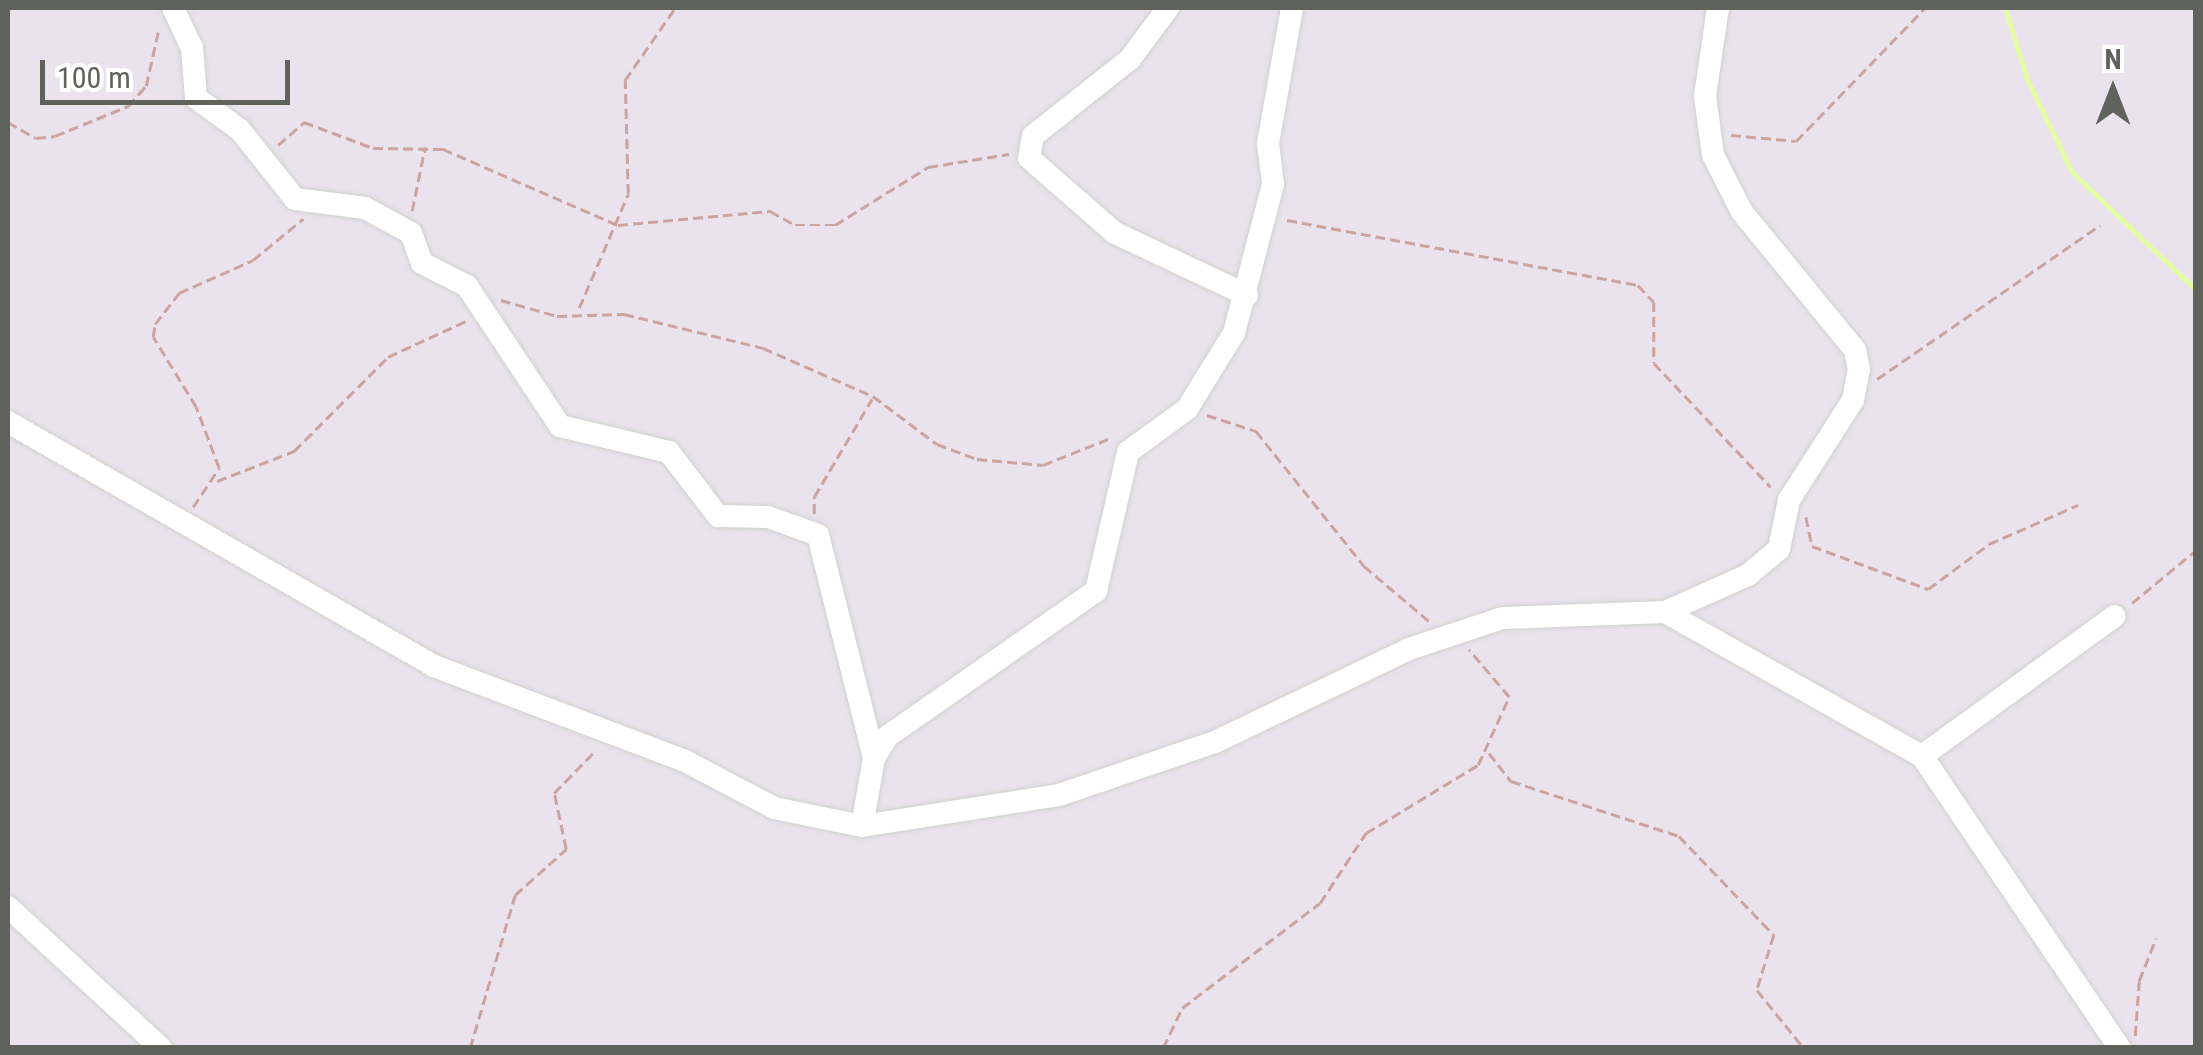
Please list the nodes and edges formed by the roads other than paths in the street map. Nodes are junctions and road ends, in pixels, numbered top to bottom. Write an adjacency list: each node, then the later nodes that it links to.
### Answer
1 (1168, 8): 5 (street)
2 (1292, 8): 5 (street)
3 (1718, 8): 7 (street)
4 (167, 13): 10 (street)
5 (1247, 295): 10 (street)
6 (8, 422): 11 (street)
7 (1665, 612): 9 (street); 11 (street)
8 (2115, 616): 9 (street)
9 (1922, 756): 14 (street)
10 (874, 758): 11 (street)
11 (862, 826)
12 (8, 907): 13 (street)
13 (160, 1048)
14 (2120, 1048)

